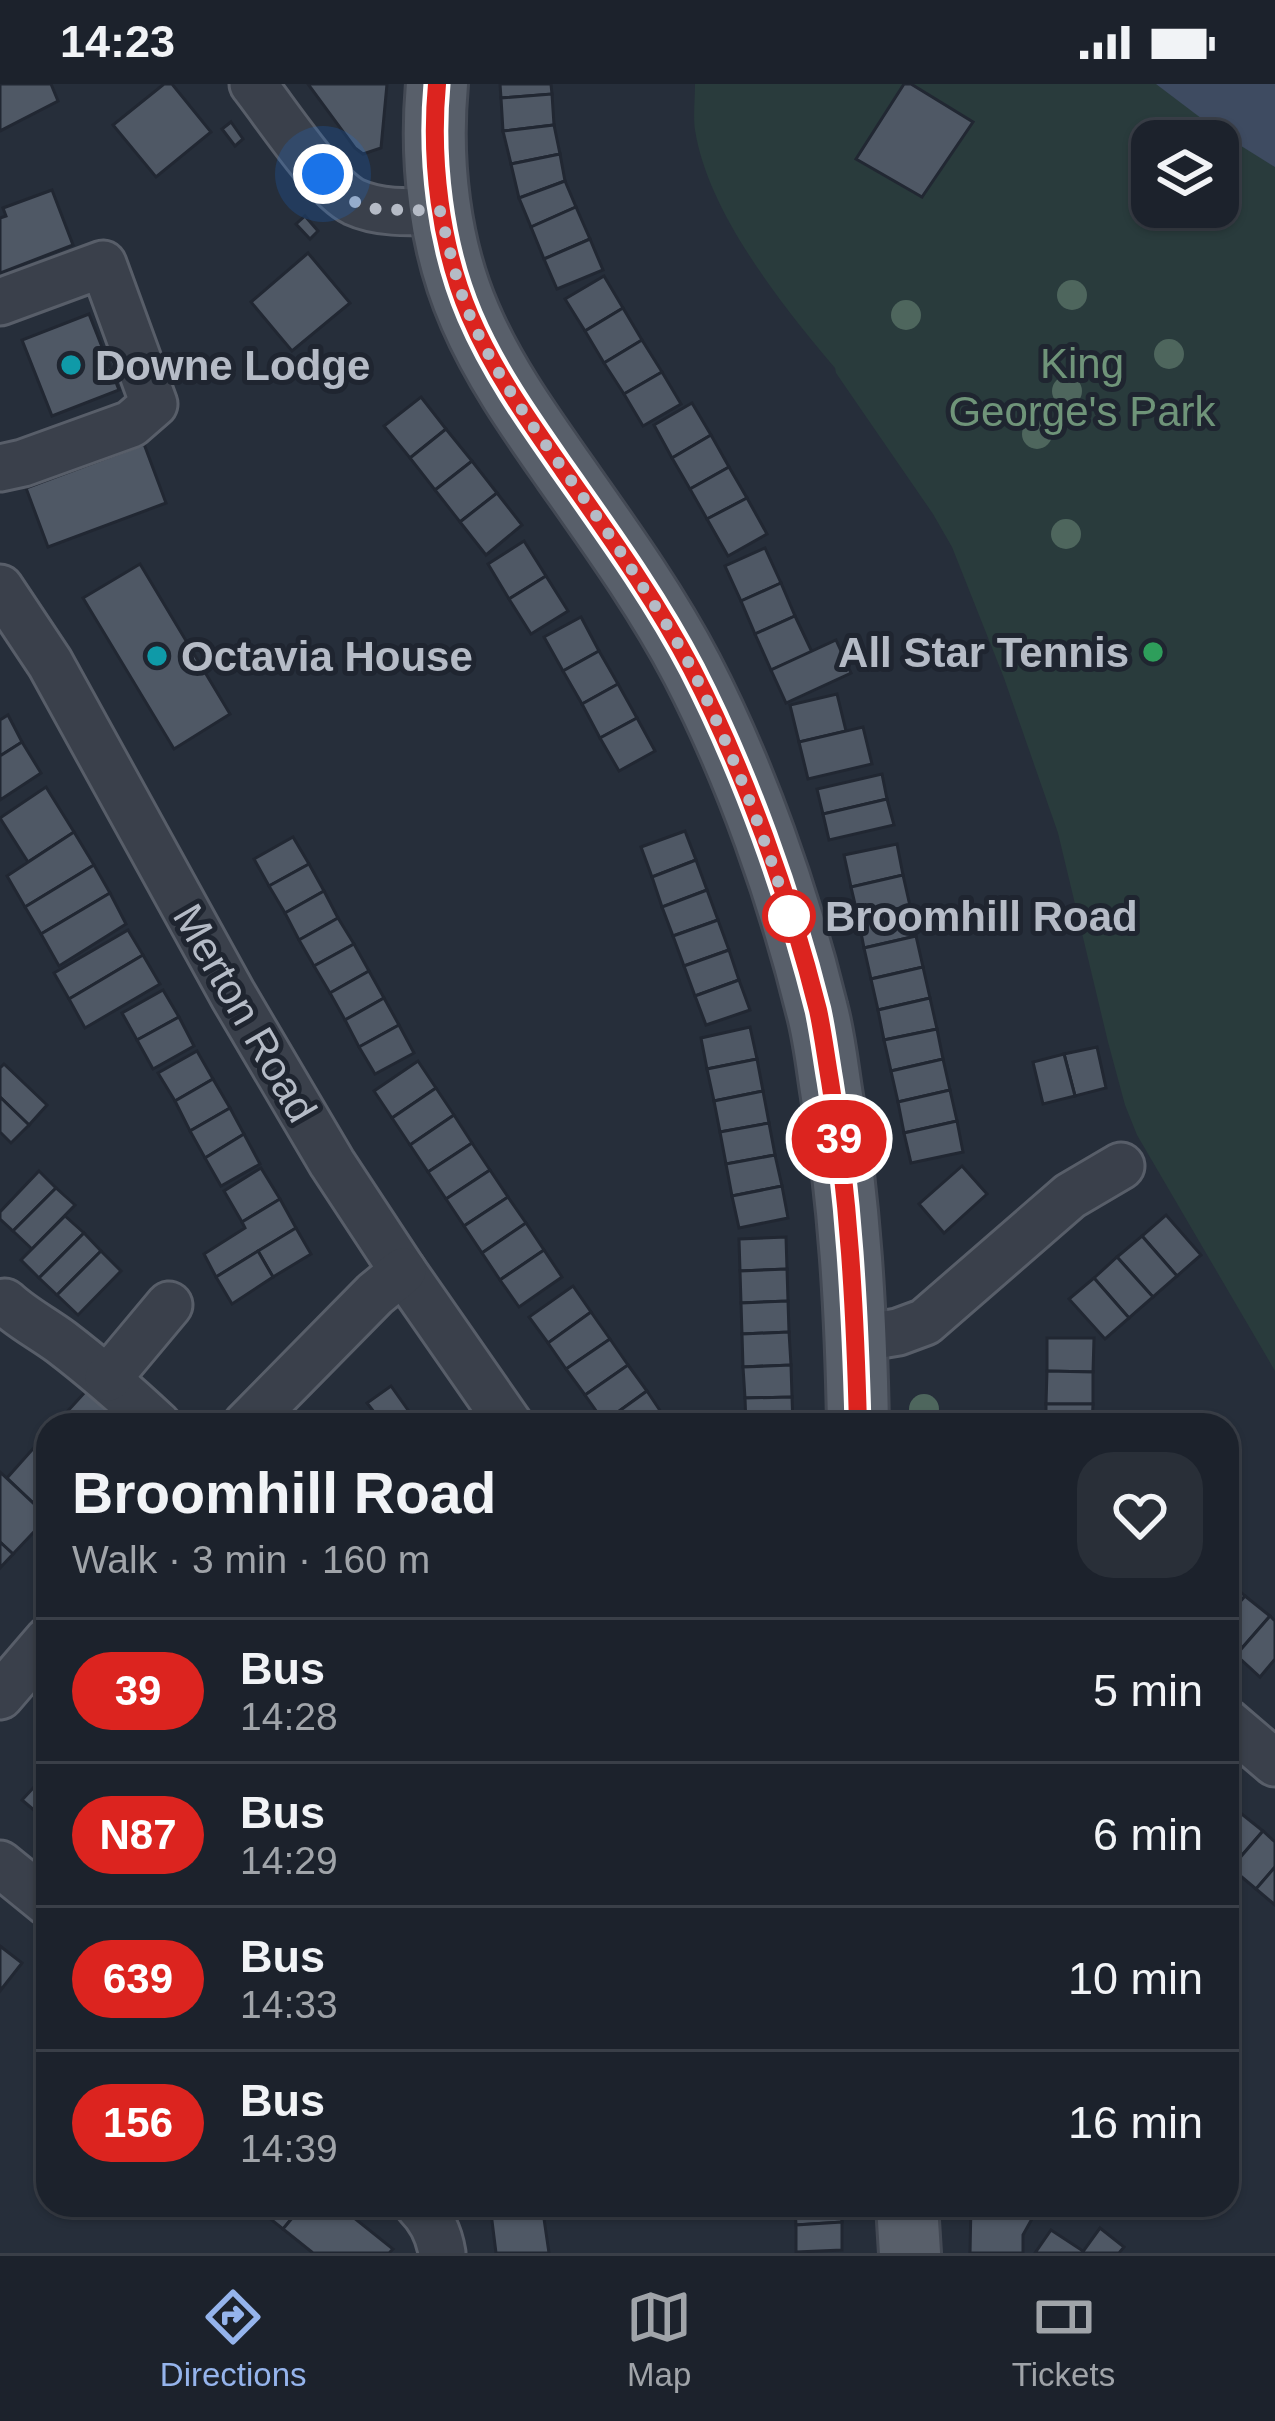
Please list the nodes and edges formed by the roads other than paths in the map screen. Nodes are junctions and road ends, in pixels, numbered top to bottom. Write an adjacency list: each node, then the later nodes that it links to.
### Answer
1 (254, 84): 3 (street)
2 (437, 84): 3 (main road)
3 (440, 211): 11 (main road)
4 (0, 302): 5 (street)
5 (0, 467)
6 (0, 588): 8 (street, Merton Road)
7 (1120, 1166): 11 (street)
8 (403, 1271): 14 (street); 15 (street, Merton Road)
9 (5, 1303): 12 (street)
10 (170, 1305): 12 (street)
11 (856, 1339): 16 (main road)
12 (108, 1378): 13 (street)
13 (145, 1413)
14 (258, 1413)
15 (502, 1413)
16 (858, 1413)
17 (36, 1662): 18 (street)
18 (0, 1696)
19 (1239, 1732): 20 (street)
20 (1275, 1763)
21 (0, 1864): 22 (street)
22 (36, 1893)
23 (429, 2217): 25 (street)
24 (908, 2217): 26 (main road)
25 (442, 2253)
26 (910, 2253)

